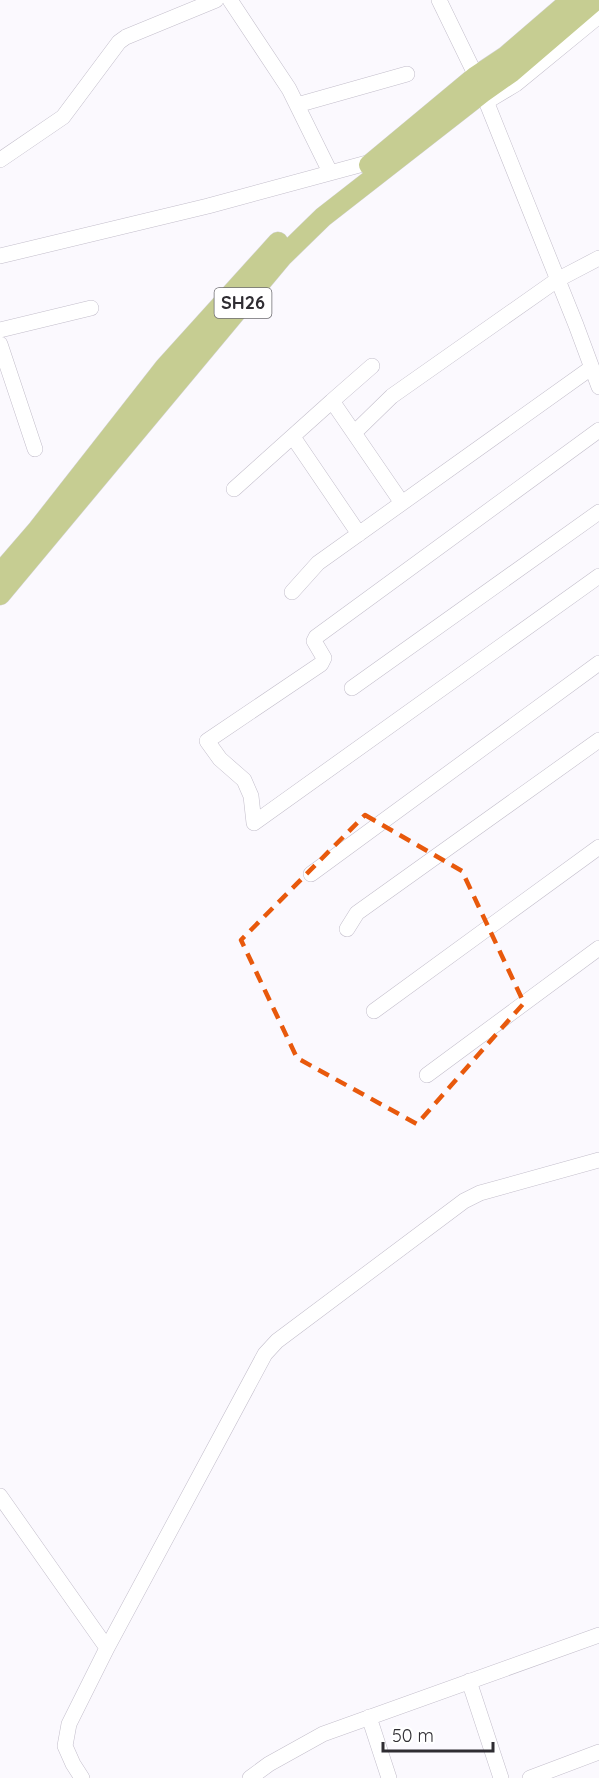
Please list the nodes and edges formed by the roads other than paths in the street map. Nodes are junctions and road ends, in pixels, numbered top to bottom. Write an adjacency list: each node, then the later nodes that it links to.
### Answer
1 (216, 0): 11 (street)
2 (230, 0): 9 (street)
3 (439, 0): 8 (street)
4 (571, 0): 8 (main road, SH26)
5 (596, 0): 8 (main road, SH26)
6 (599, 16): 8 (street)
7 (407, 74): 9 (street)
8 (482, 90): 10 (main road, SH26); 12 (main road, SH26); 16 (street)
9 (297, 105): 13 (street)
10 (404, 154): 12 (street); 36 (main road, SH26)
11 (0, 160)
12 (373, 162): 13 (street); 33 (main road, SH26)
13 (330, 172): 14 (street)
14 (0, 256)
15 (599, 258): 16 (street)
16 (557, 280): 21 (street); 26 (street)
17 (91, 308): 18 (street)
18 (0, 330)
19 (0, 344): 22 (street)
20 (372, 366): 24 (street)
21 (591, 368): 23 (street); 30 (street)
22 (5, 373): 28 (street)
23 (599, 387)
24 (332, 401): 26 (street); 27 (street)
25 (599, 430): 34 (street)
26 (354, 433): 30 (street)
27 (293, 437): 29 (street); 32 (street)
28 (35, 449)
29 (234, 489)
30 (402, 503): 32 (street)
31 (599, 512): 38 (street)
32 (359, 534): 35 (street)
33 (0, 573)
34 (599, 576)
35 (292, 592)
36 (0, 595)
37 (599, 663): 41 (street)
38 (352, 688)
39 (599, 740): 42 (street)
40 (599, 847): 44 (street)
41 (311, 874)
42 (346, 929)
43 (599, 948): 45 (street)
44 (374, 1011)
45 (427, 1075)
46 (599, 1160): 49 (street)
47 (0, 1496): 49 (street)
48 (599, 1635): 50 (street)
49 (107, 1648): 53 (street)
50 (469, 1681): 51 (street); 56 (street)
51 (369, 1717): 54 (street); 55 (street)
52 (599, 1752): 57 (street)
53 (82, 1778)
54 (250, 1778)
55 (389, 1778)
56 (501, 1778)
57 (530, 1778)

